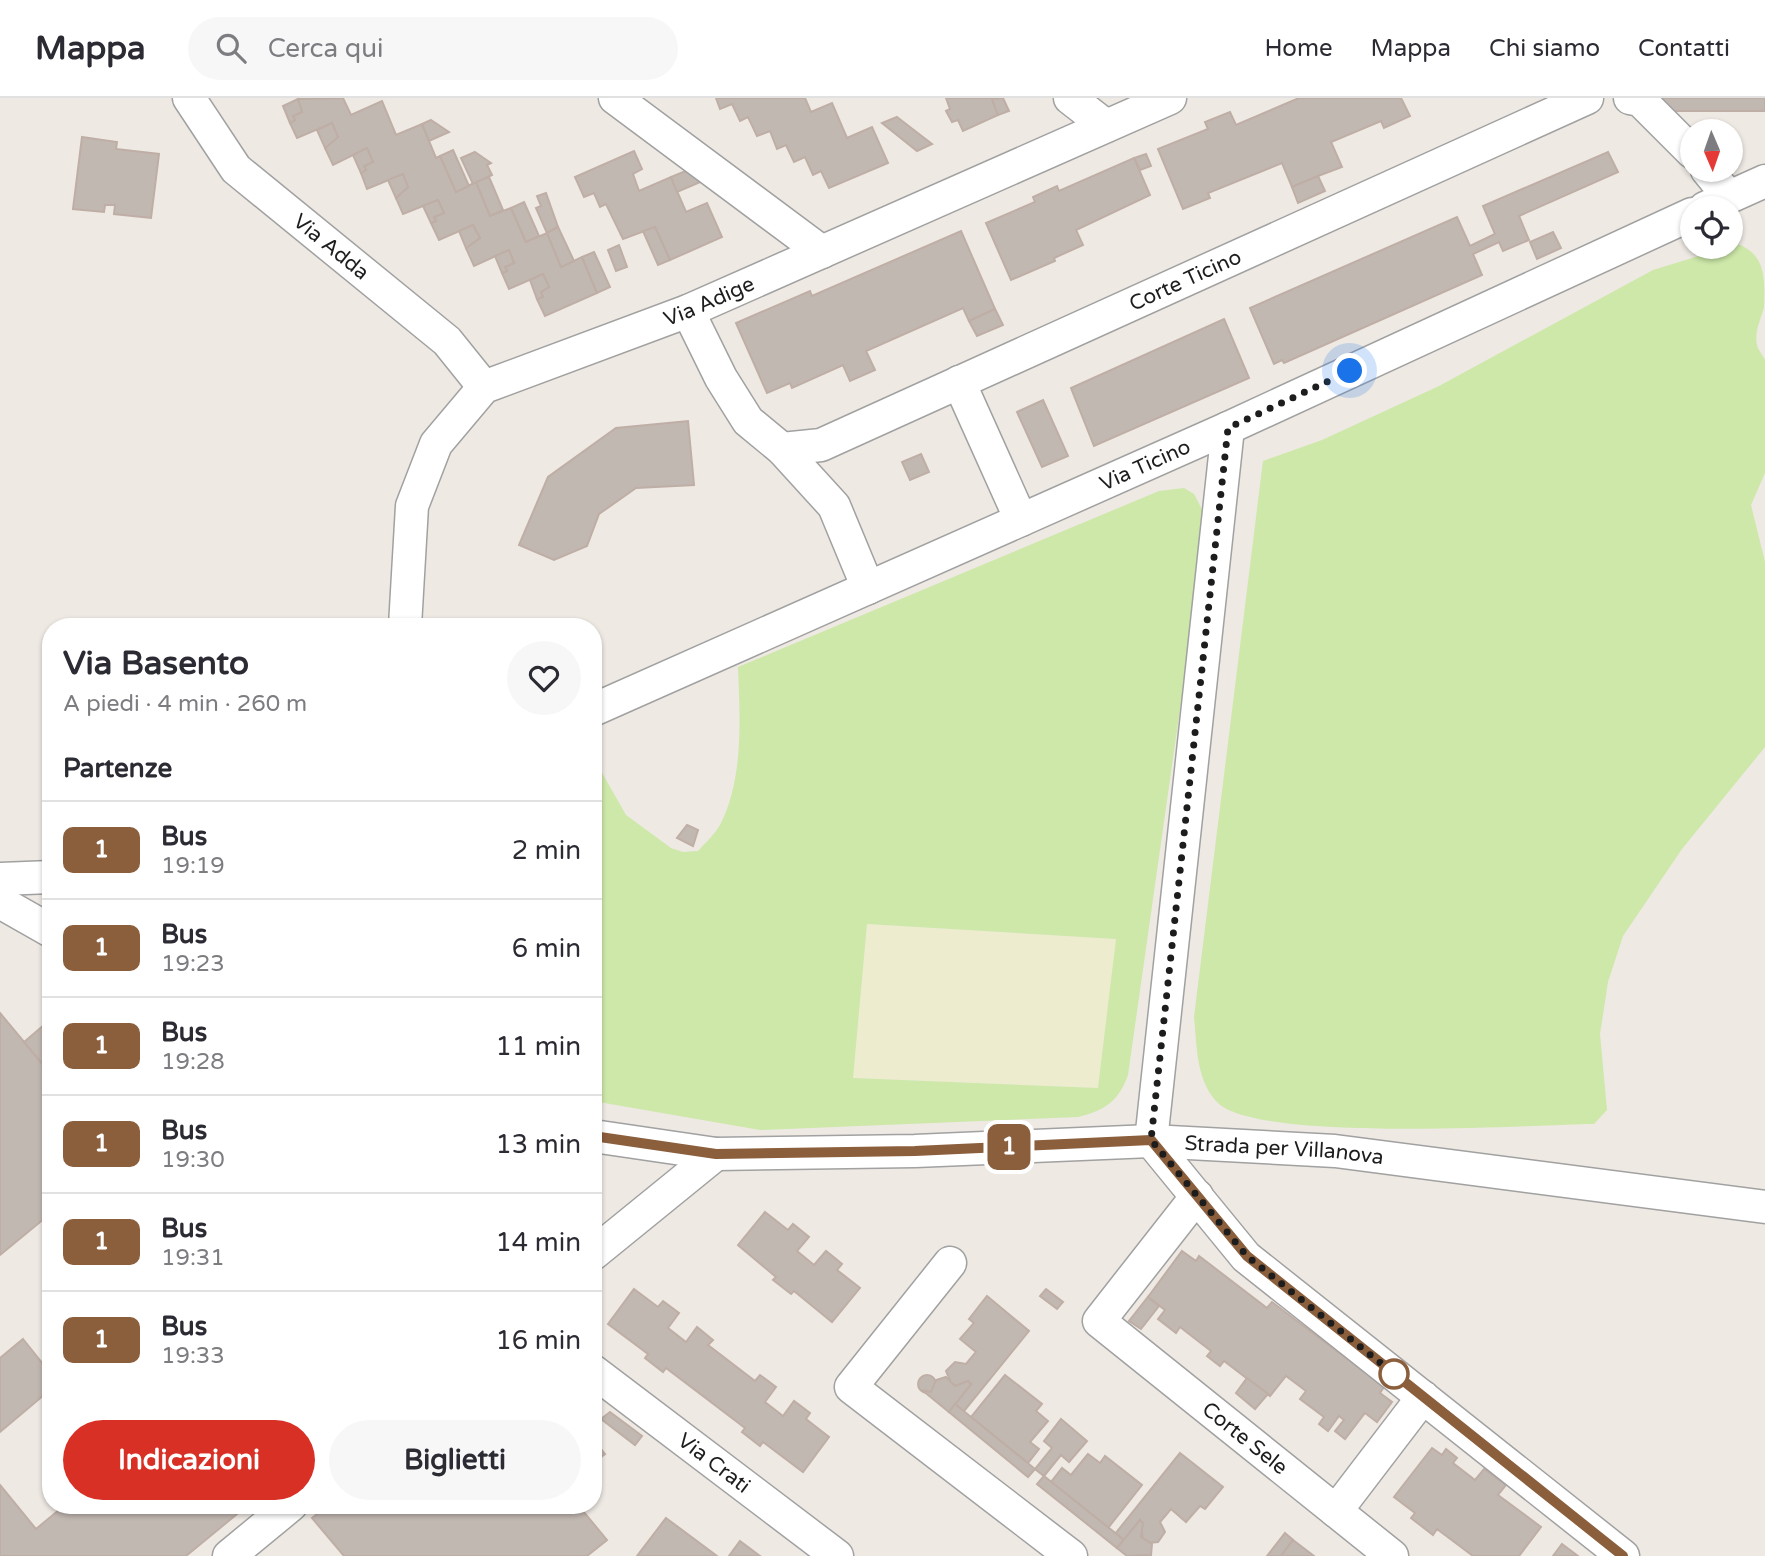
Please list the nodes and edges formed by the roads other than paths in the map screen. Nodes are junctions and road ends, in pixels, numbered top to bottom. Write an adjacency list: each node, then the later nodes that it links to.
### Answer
1 (189, 98): 15 (street, Via Adda)
2 (615, 98): 12 (street)
3 (1070, 98): 7 (street)
4 (1170, 98): 7 (street, Via Adige)
5 (1587, 98): 14 (street, Corte Ticino)
6 (1630, 98): 8 (street)
7 (1106, 126): 12 (street, Via Adige)
8 (1680, 140)
9 (1765, 181): 10 (street)
10 (1732, 196)
11 (1680, 220): 16 (street, Via Ticino)
12 (822, 252): 13 (street, Via Adige)
13 (688, 311): 15 (street, Via Adige); 17 (street)
14 (960, 382): 17 (street, Corte Ticino); 18 (street)
15 (484, 387): 20 (street, Via Adige)
16 (1228, 428): 18 (street, Via Ticino); 27 (street)
17 (782, 449): 19 (street)
18 (1021, 520): 19 (street, Via Ticino)
19 (868, 588): 21 (street, Via Ticino)
20 (405, 618)
21 (602, 706)
22 (42, 877): 23 (street)
23 (0, 879)
24 (0, 902): 25 (street)
25 (42, 927)
26 (602, 1137): 28 (street, Strada per Villanova)
27 (1151, 1140): 28 (street, Strada per Villanova); 29 (street); 30 (street, Strada per Villanova)
28 (716, 1154): 31 (street)
29 (1197, 1196): 34 (street); 35 (street, Corte Sele)
30 (1765, 1207)
31 (602, 1247)
32 (950, 1263): 39 (street)
33 (602, 1378): 38 (street, Via Crati)
34 (1423, 1397): 35 (street); 41 (street)
35 (1336, 1511): 40 (street, Corte Sele)
36 (279, 1514): 37 (street)
37 (229, 1556)
38 (837, 1556)
39 (1071, 1556)
40 (1392, 1556)
41 (1623, 1556)

